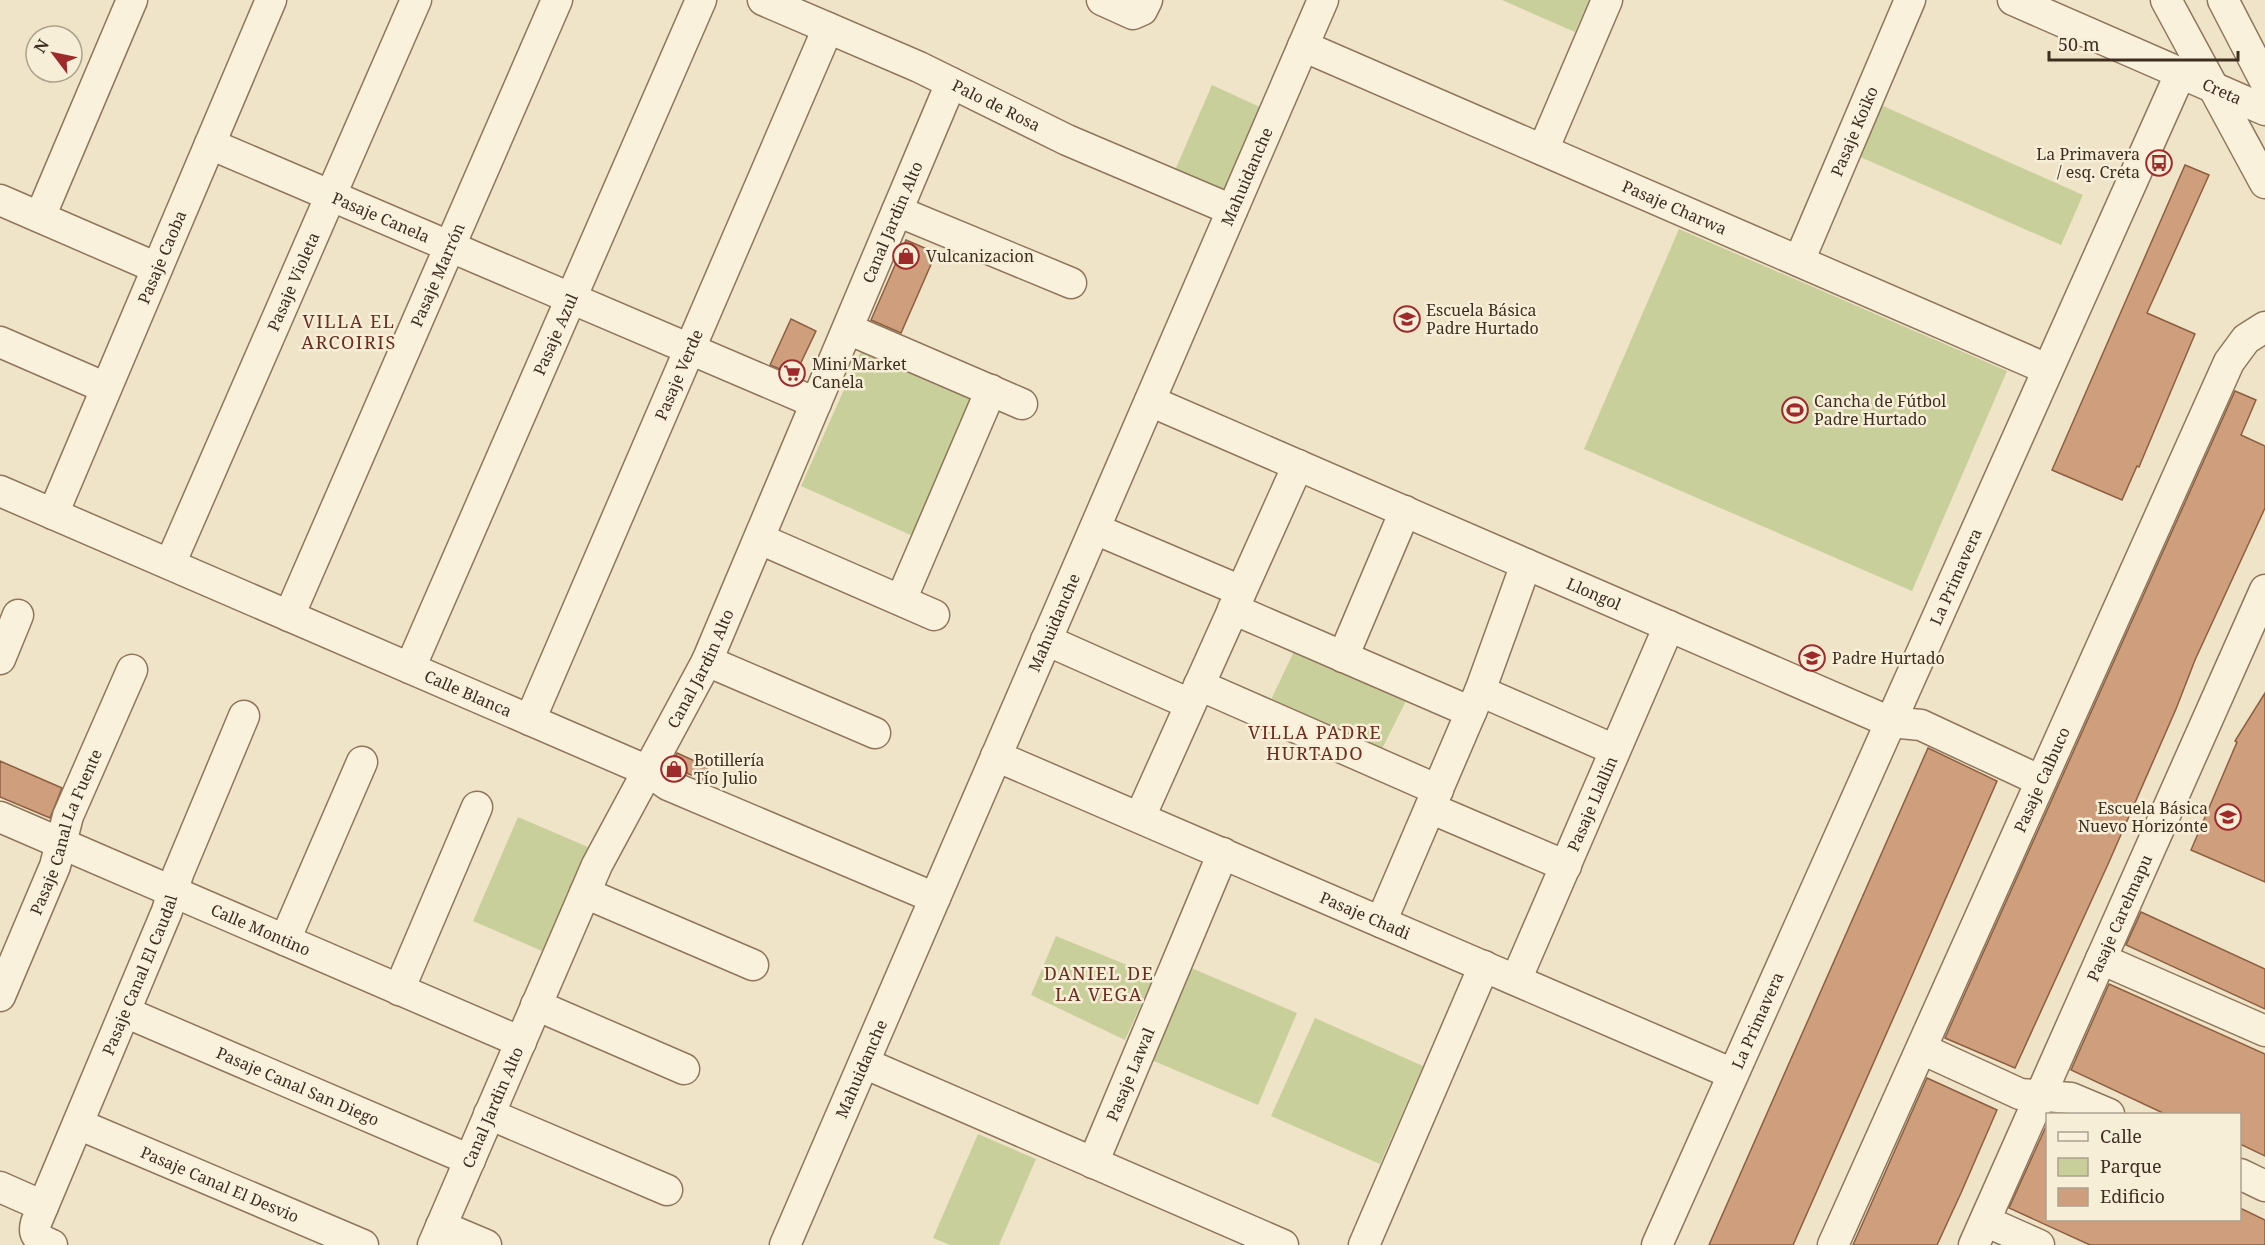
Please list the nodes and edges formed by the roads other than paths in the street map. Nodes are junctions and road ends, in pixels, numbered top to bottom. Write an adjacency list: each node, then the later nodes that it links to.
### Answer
1 (132, 0): 29 (street)
2 (271, 0): 22 (street, Pasaje Caoba)
3 (416, 0): 25 (street, Pasaje Violeta)
4 (557, 0): 30 (street, Pasaje Marrón)
5 (701, 0): 34 (street, Pasaje Azul)
6 (763, 0): 15 (street, Palo de Rosa)
7 (1102, 0): 14 (street)
8 (1323, 0): 16 (street, Mahuidanche)
9 (1607, 0): 23 (street)
10 (1910, 0): 31 (street, Pasaje Koiko)
11 (2013, 0): 17 (street, Creta)
12 (2166, 0): 20 (street)
13 (2223, 0): 18 (street)
14 (1142, 6)
15 (828, 28): 19 (street, Palo de Rosa); 38 (street, Pasaje Verde)
16 (1303, 46): 23 (street, Pasaje Charwa); 27 (street, Mahuidanche)
17 (2181, 72): 20 (street, Creta); 39 (street, La Primavera)
18 (2265, 81)
19 (951, 83): 27 (street, Palo de Rosa); 28 (street, Canal Jardin Alto)
20 (2214, 87): 21 (street, Creta); 24 (street)
21 (2265, 110)
22 (210, 144): 25 (street, Pasaje Canela); 32 (street, Pasaje Caoba)
23 (1543, 150): 31 (street, Pasaje Charwa)
24 (2265, 183)
25 (331, 195): 30 (street, Pasaje Canela); 51 (street, Pasaje Violeta)
26 (0, 200): 29 (street)
27 (1232, 210): 42 (street, Mahuidanche)
28 (897, 211): 33 (street); 36 (street, Canal Jardin Alto)
29 (40, 217): 32 (street)
30 (450, 246): 34 (street, Pasaje Canela); 58 (street, Pasaje Marrón)
31 (1798, 261): 39 (street, Pasaje Charwa)
32 (157, 268): 40 (street, Pasaje Caoba)
33 (1071, 283)
34 (571, 298): 38 (street, Pasaje Canela); 64 (street, Pasaje Azul)
35 (2265, 327): 76 (street, Pasaje Calbuco)
36 (848, 329): 41 (street); 43 (street, Canal Jardin Alto)
37 (0, 342): 40 (street)
38 (690, 348): 43 (street, Pasaje Canela); 69 (street, Pasaje Verde)
39 (2047, 369): 70 (street, La Primavera)
40 (106, 388): 48 (street, Pasaje Caoba)
41 (991, 390): 44 (street); 54 (street)
42 (1150, 401): 45 (street, Llongol); 49 (street, Mahuidanche)
43 (816, 403): 50 (street, Canal Jardin Alto)
44 (1022, 404)
45 (1298, 465): 47 (street, Llongol); 55 (street)
46 (0, 491): 48 (street, Calle Blanca)
47 (1405, 512): 52 (street, Llongol); 61 (street)
48 (53, 514): 51 (street, Calle Blanca)
49 (1095, 529): 55 (street); 60 (street, Mahuidanche)
50 (760, 539): 54 (street); 63 (street, Canal Jardin Alto)
51 (170, 564): 58 (street, Calle Blanca)
52 (1526, 564): 59 (street, Llongol); 67 (street)
53 (2265, 590): 89 (street, Pasaje Carelmapu)
54 (901, 600): 57 (street)
55 (1237, 600): 61 (street); 66 (street)
56 (18, 615): 62 (street)
57 (934, 615)
58 (289, 616): 64 (street, Calle Blanca)
59 (1669, 626): 70 (street, Llongol); 72 (street, Pasaje Llallin)
60 (1046, 640): 66 (street); 73 (street, Mahuidanche)
61 (1343, 657): 67 (street)
62 (0, 659)
63 (707, 661): 71 (street); 75 (street, Canal Jardin Alto)
64 (410, 668): 69 (street, Calle Blanca)
65 (132, 670): 81 (street, Pasaje Canal La Fuente)
66 (1195, 695): 77 (street); 80 (street)
67 (1476, 701): 72 (street); 77 (street)
68 (244, 716): 84 (street, Pasaje Canal El Caudal)
69 (530, 720): 75 (street, Calle Blanca)
70 (1890, 722): 76 (street, Llongol); 102 (street, La Primavera)
71 (875, 733)
72 (1615, 750): 83 (street, Pasaje Llallin)
73 (996, 756): 80 (street, Pasaje Chadi); 86 (street, Mahuidanche)
74 (362, 762): 88 (street)
75 (648, 771): 85 (street, Canal Jardin Alto); 86 (street, Calle Blanca)
76 (2041, 781): 99 (street, Pasaje Calbuco)
77 (1434, 799): 83 (street); 87 (street)
78 (477, 807): 93 (street)
79 (0, 817): 81 (street, Calle Montino)
80 (1140, 817): 82 (street, Pasaje Chadi)
81 (61, 843): 84 (street, Calle Montino); 94 (street, Pasaje Canal La Fuente)
82 (1223, 854): 87 (street, Pasaje Chadi); 108 (street, Pasaje Lawal)
83 (1566, 866): 92 (street, Pasaje Llallin)
84 (173, 892): 88 (street, Calle Montino); 96 (street, Pasaje Canal El Caudal)
85 (585, 893): 90 (street); 95 (street, Canal Jardin Alto)
86 (935, 898): 100 (street, Mahuidanche)
87 (1381, 922): 91 (street, Pasaje Chadi)
88 (285, 940): 93 (street, Calle Montino)
89 (2101, 959): 97 (street); 103 (street, Pasaje Carelmapu)
90 (753, 965)
91 (1484, 966): 92 (street, Pasaje Chadi); 121 (street)
92 (1516, 980): 102 (street, Pasaje Chadi)
93 (399, 990): 98 (street, Calle Montino)
94 (0, 996)
95 (536, 1005): 98 (street, Canal Jardin Alto); 101 (street)
96 (125, 1012): 106 (street, Pasaje Canal El Caudal); 107 (street, Pasaje Canal San Diego)
97 (2265, 1031)
98 (520, 1042): 105 (street, Canal Jardin Alto)
99 (1922, 1049): 103 (street); 123 (street, Pasaje Calbuco)
100 (864, 1063): 108 (street); 119 (street, Mahuidanche)
101 (684, 1069)
102 (1733, 1074): 122 (street, La Primavera)
103 (2040, 1097): 104 (street); 114 (street, Pasaje Carelmapu)
104 (2107, 1113)
105 (489, 1114): 107 (street, Canal Jardin Alto); 112 (street)
106 (78, 1124): 113 (street, Pasaje Canal El Caudal); 117 (street, Pasaje Canal El Desvio)
107 (470, 1160): 115 (street, Canal Jardin Alto)
108 (1094, 1163): 120 (street)
109 (2241, 1174): 110 (street)
110 (2265, 1186)
111 (0, 1187): 113 (street)
112 (667, 1190)
113 (43, 1206): 116 (street, Pasaje Canal El Caudal)
114 (1979, 1233): 124 (street)
115 (437, 1236): 118 (street)
116 (44, 1239)
117 (363, 1245)
118 (486, 1245)
119 (785, 1245)
120 (1283, 1245)
121 (1364, 1245)
122 (1657, 1245)
123 (1833, 1245)
124 (2039, 1245)

